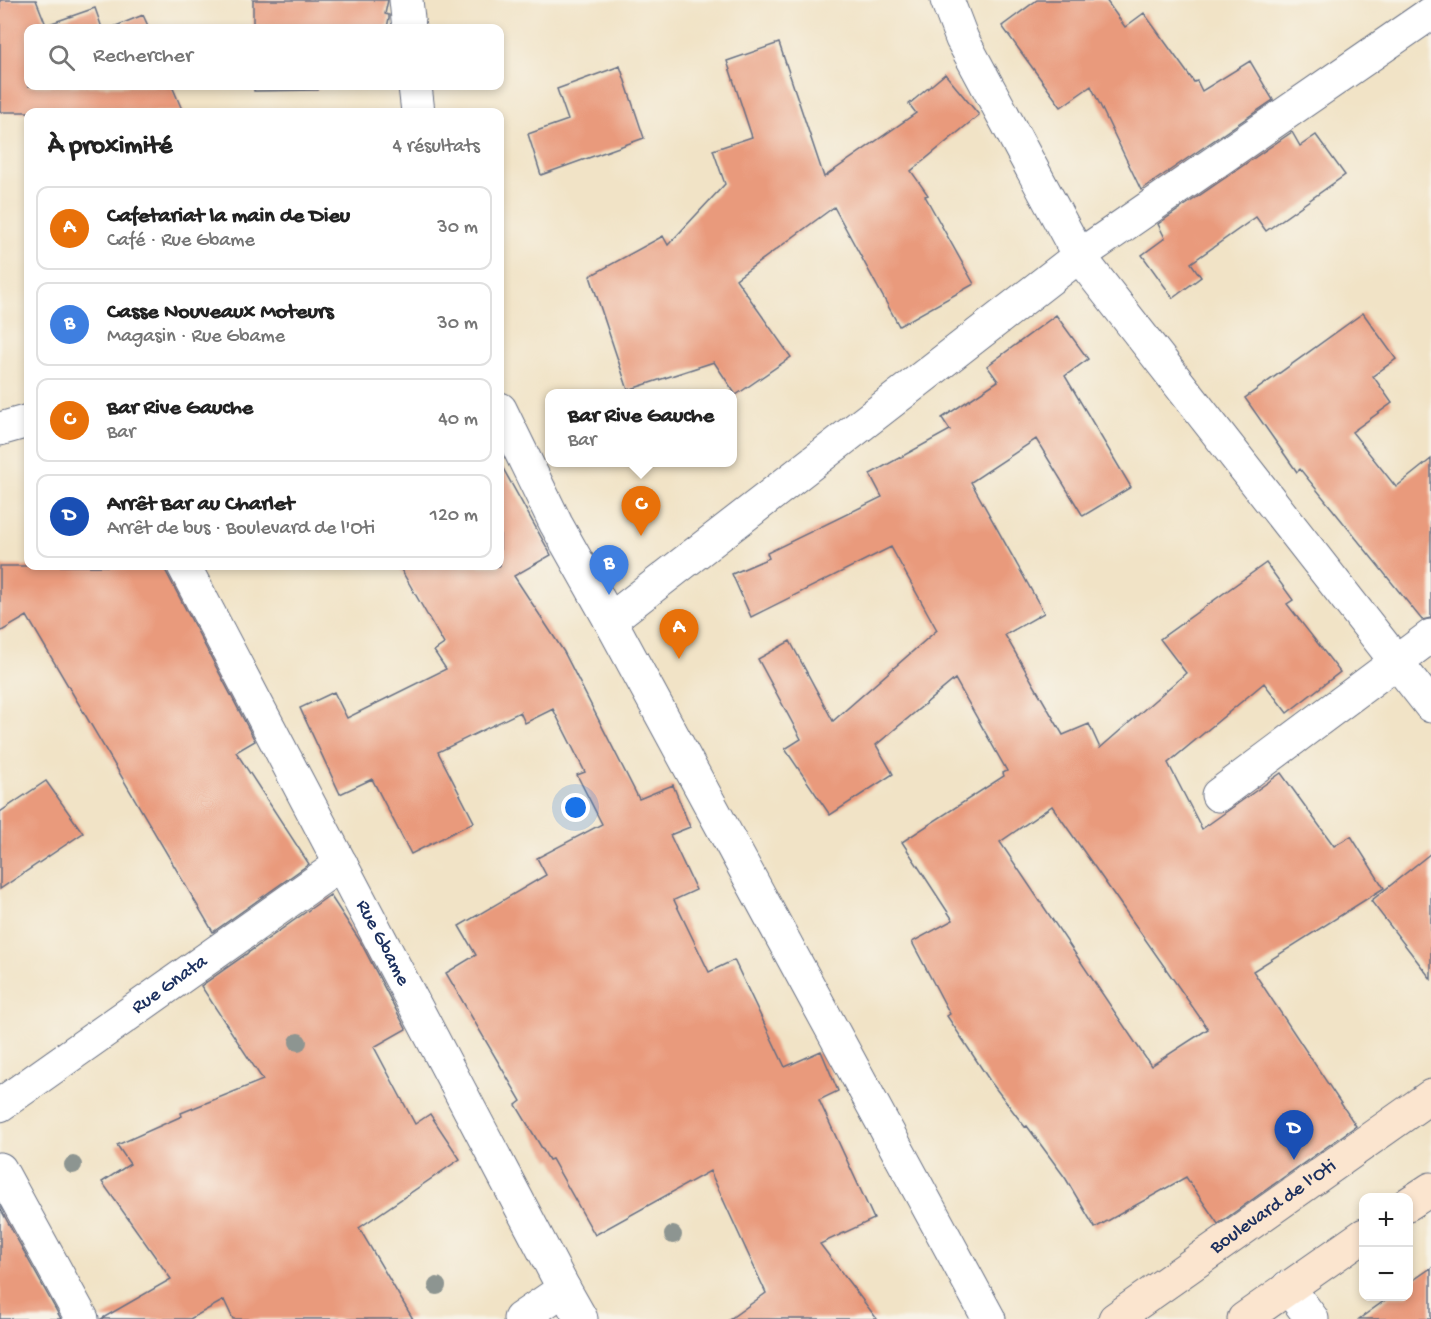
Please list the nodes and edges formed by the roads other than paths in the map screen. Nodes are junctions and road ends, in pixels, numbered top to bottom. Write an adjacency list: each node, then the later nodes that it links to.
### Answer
1 (406, 0): 4 (street)
2 (947, 0): 7 (street)
3 (1431, 13): 7 (street)
4 (409, 24)
5 (415, 90): 6 (street)
6 (418, 108)
7 (1079, 256): 12 (street); 14 (street)
8 (504, 417): 12 (street)
9 (24, 423): 10 (street)
10 (0, 429)
11 (186, 570): 17 (street, Rue Gbame)
12 (610, 620): 29 (street)
13 (1431, 636): 14 (street)
14 (1396, 661): 15 (street); 16 (street)
15 (1431, 706)
16 (1218, 795)
17 (341, 864): 19 (street, Rue Gnata); 25 (street, Rue Gbame)
18 (1431, 1096): 30 (main road, Boulevard de l'Oti)
19 (0, 1105)
20 (0, 1169): 26 (street)
21 (1431, 1189): 22 (main road)
22 (1413, 1201)
23 (1359, 1238): 24 (main road)
24 (1288, 1287): 31 (main road); 32 (street)
25 (564, 1289): 27 (street); 28 (street, Rue Gbame)
26 (82, 1319)
27 (520, 1319)
28 (581, 1319)
29 (989, 1319)
30 (1115, 1319)
31 (1244, 1319)
32 (1312, 1319)

